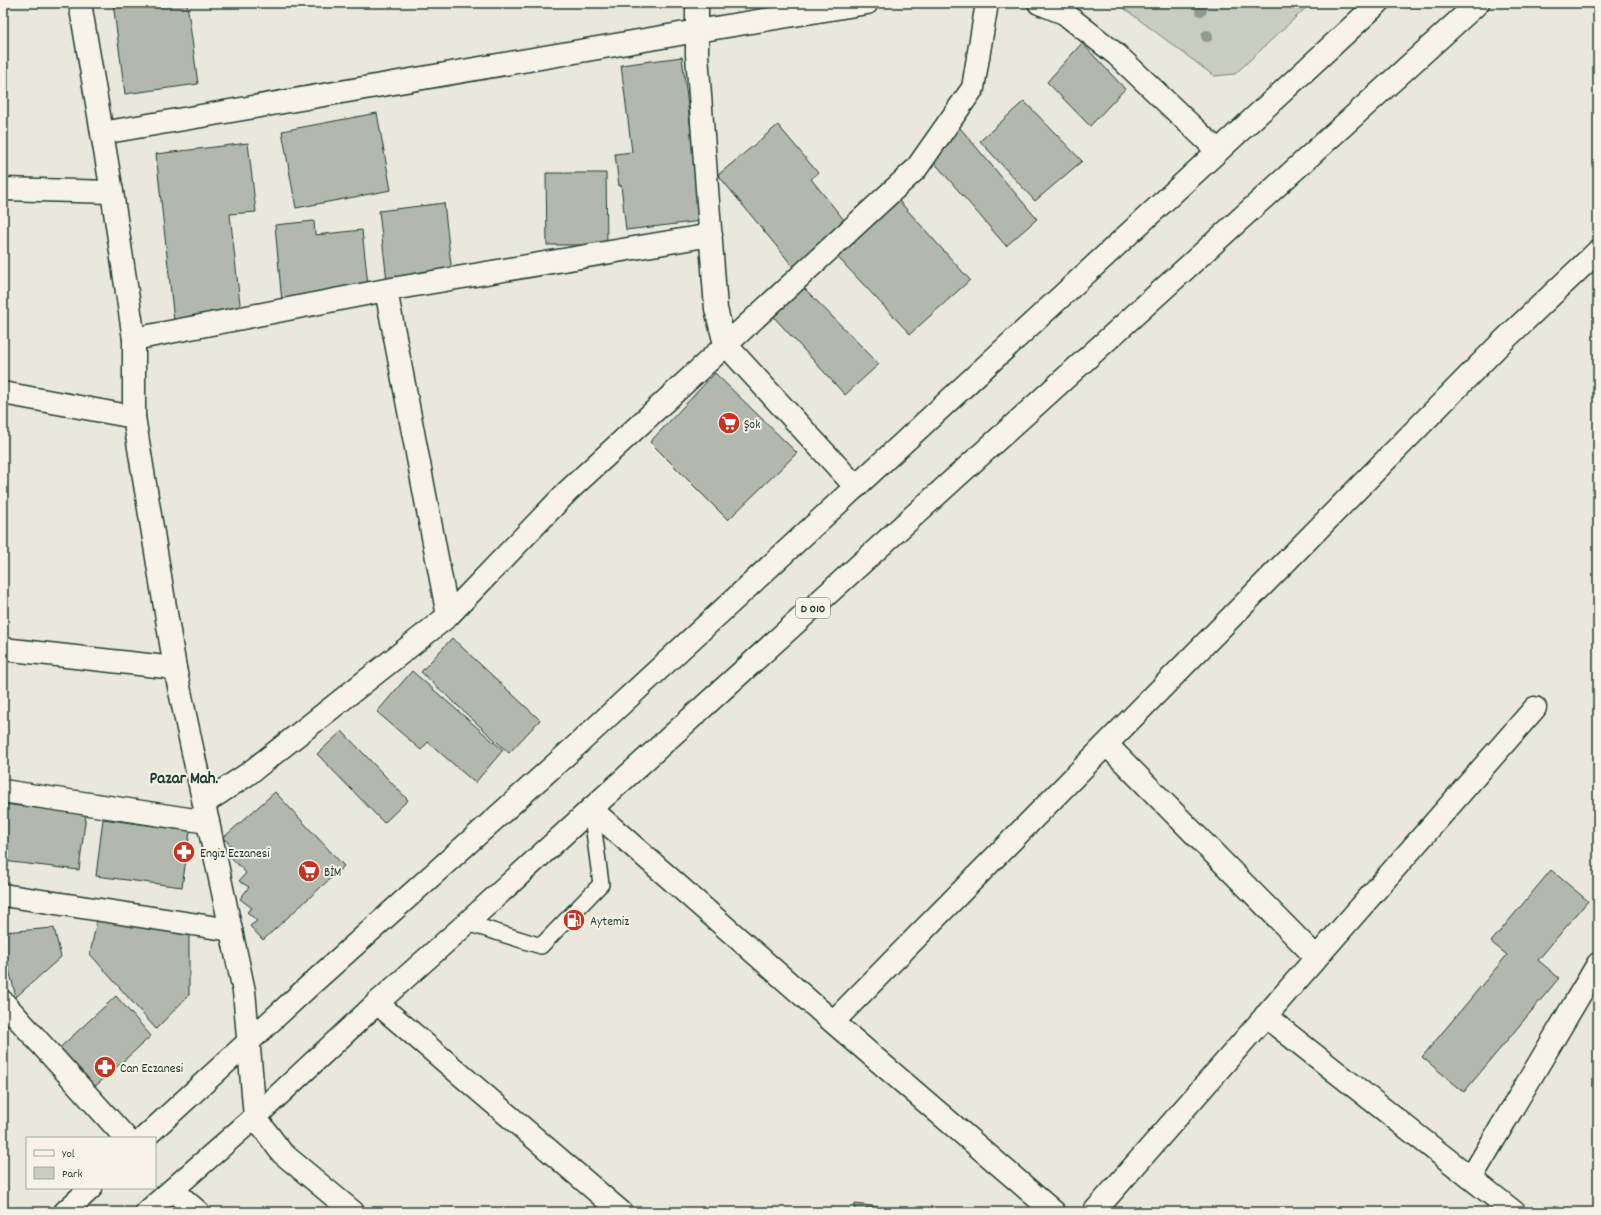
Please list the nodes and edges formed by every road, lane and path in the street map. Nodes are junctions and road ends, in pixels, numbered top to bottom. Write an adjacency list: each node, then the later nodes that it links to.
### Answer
1 (80, 3): 9 (main road)
2 (697, 3): 8 (main road)
3 (867, 3): 8 (main road)
4 (986, 3): 17 (main road)
5 (1039, 3): 10 (main road)
6 (1378, 3): 10 (main road)
7 (1478, 3): 27 (main road, D 010)
8 (697, 31): 9 (main road); 13 (main road)
9 (102, 133): 12 (main road)
10 (1218, 151): 20 (main road)
11 (3, 189): 12 (main road)
12 (112, 192): 16 (main road)
13 (711, 235): 15 (main road); 17 (main road)
14 (1598, 251): 25 (main road)
15 (386, 290): 16 (main road); 21 (main road)
16 (134, 339): 19 (main road)
17 (725, 344): 20 (main road); 21 (main road)
18 (3, 393): 19 (main road)
19 (134, 417): 23 (main road)
20 (856, 487): 38 (main road)
21 (448, 616): 28 (main road)
22 (3, 650): 23 (main road)
23 (175, 668): 28 (main road)
24 (1535, 708): 32 (main road)
25 (1107, 745): 32 (main road); 37 (main road)
26 (3, 791): 28 (main road)
27 (591, 809): 30 (main road, D 010); 30 (lane); 37 (main road)
28 (206, 813): 31 (main road)
29 (3, 895): 31 (main road)
30 (468, 924): 35 (main road, D 010)
31 (231, 930): 38 (main road)
32 (1316, 957): 36 (main road)
33 (1598, 964): 42 (main road)
34 (3, 1002): 40 (main road)
35 (377, 1003): 39 (main road, D 010); 49 (main road)
36 (1264, 1016): 42 (main road); 51 (main road)
37 (833, 1022): 50 (main road)
38 (249, 1041): 39 (main road); 41 (main road)
39 (255, 1117): 44 (main road, D 010); 48 (main road)
40 (125, 1137)
41 (145, 1137)
42 (1471, 1178): 52 (main road)
43 (90, 1189): 45 (main road)
44 (173, 1190): 46 (main road, D 010); 47 (main road)
45 (65, 1212)
46 (147, 1212)
47 (198, 1212)
48 (354, 1212)
49 (621, 1212)
50 (1054, 1212)
51 (1094, 1212)
52 (1514, 1212)

